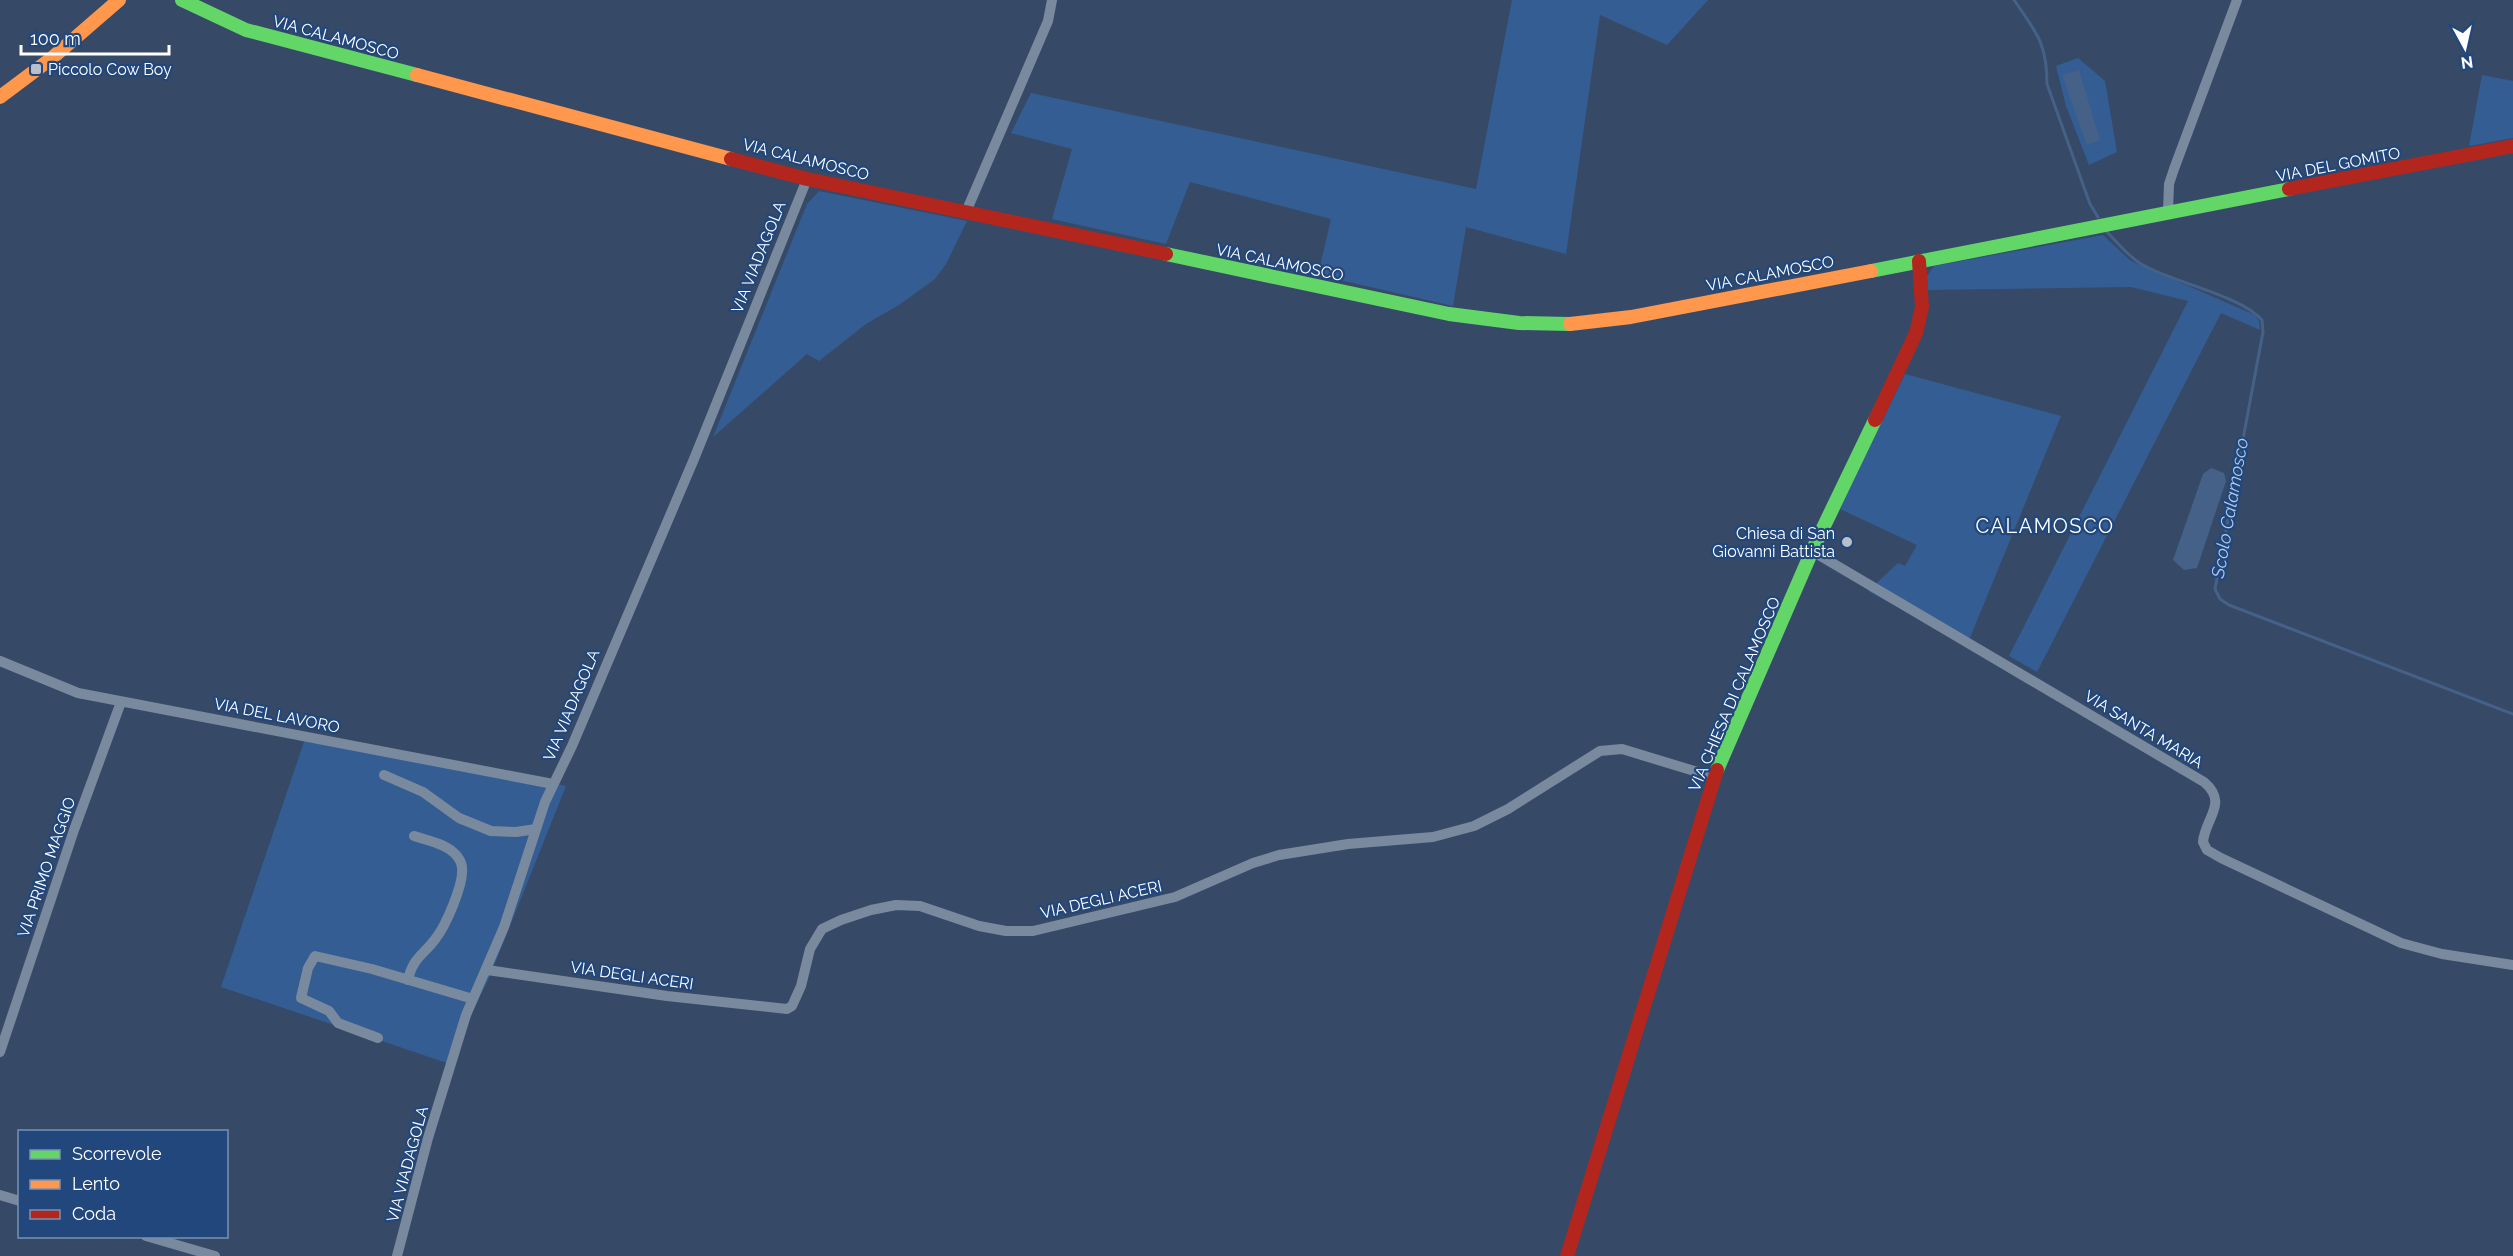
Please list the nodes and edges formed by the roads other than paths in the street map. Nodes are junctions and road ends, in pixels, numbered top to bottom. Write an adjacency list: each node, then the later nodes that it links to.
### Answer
1 (119, 0): 5 (street)
2 (182, 0): 7 (street, VIA CALAMOSCO)
3 (1052, 0): 9 (street)
4 (2237, 0): 8 (street)
5 (0, 97)
6 (2513, 146): 8 (street, VIA DEL GOMITO)
7 (807, 178): 9 (street, VIA CALAMOSCO); 16 (street, VIA VIADAGOLA)
8 (2168, 212): 10 (street, VIA CALAMOSCO)
9 (966, 213): 10 (street, VIA CALAMOSCO)
10 (1919, 261): 11 (street, VIA CHIESA DI CALAMOSCO)
11 (1812, 551): 15 (street, VIA CHIESA DI CALAMOSCO); 19 (street, VIA SANTA MARIA)
12 (0, 661): 13 (street, VIA DEL LAVORO)
13 (121, 702): 16 (street, VIA DEL LAVORO); 24 (street, VIA PRIMO MAGGIO)
14 (384, 775): 17 (street)
15 (1714, 777): 20 (street, VIA DEGLI ACERI); 30 (street, VIA CHIESA DI CALAMOSCO)
16 (553, 784): 17 (street, VIA VIADAGOLA)
17 (536, 829): 20 (street, VIA VIADAGOLA)
18 (414, 836): 21 (street)
19 (2513, 965)
20 (487, 970): 22 (street, VIA VIADAGOLA)
21 (408, 980): 22 (street); 23 (street)
22 (473, 999): 29 (street, VIA VIADAGOLA)
23 (378, 1038)
24 (1, 1046)
25 (0, 1195): 26 (street)
26 (18, 1200)
27 (153, 1238): 28 (street)
28 (214, 1256)
29 (397, 1256)
30 (1567, 1256)

